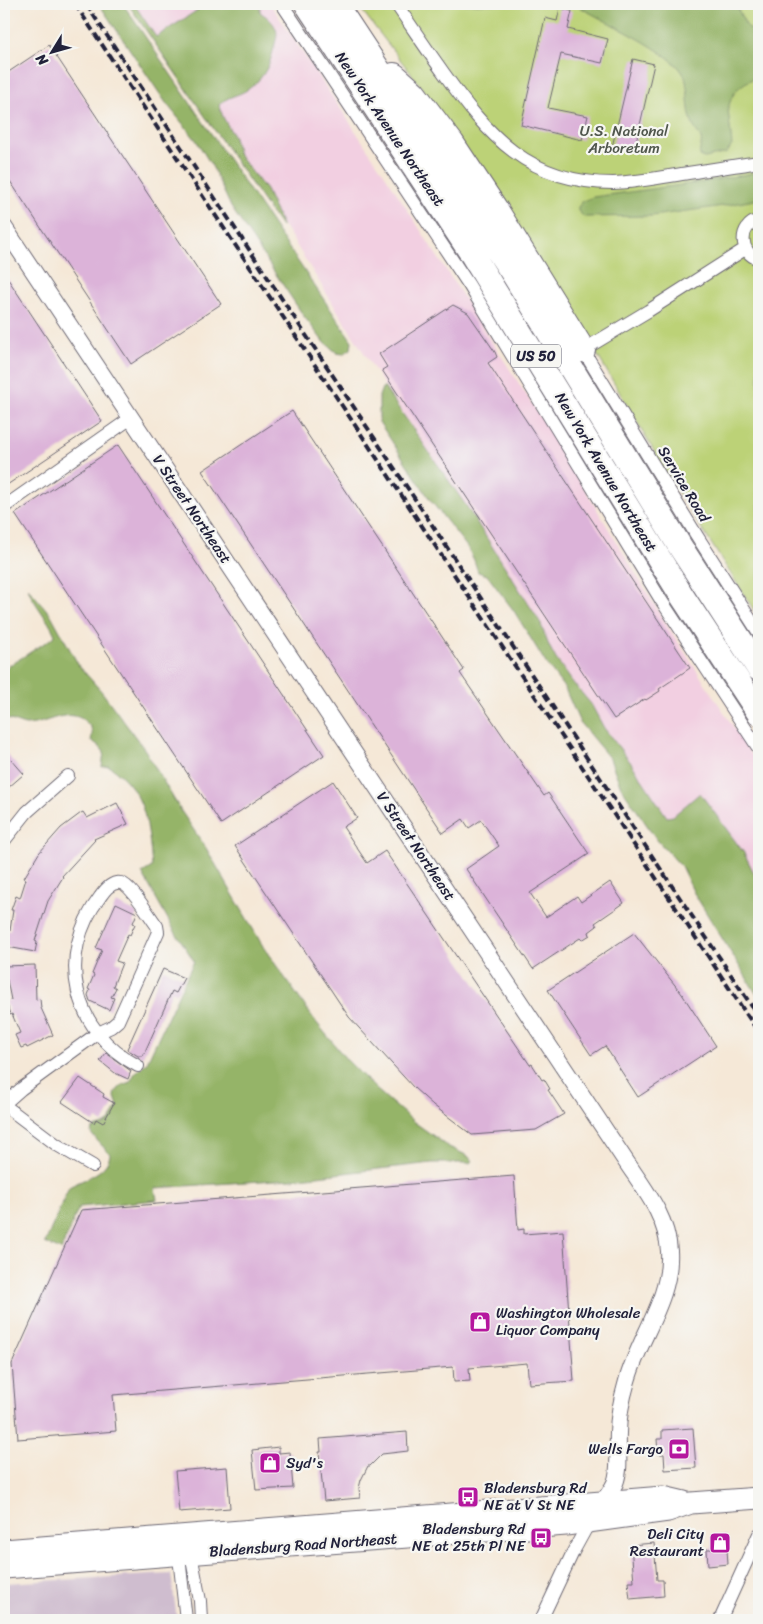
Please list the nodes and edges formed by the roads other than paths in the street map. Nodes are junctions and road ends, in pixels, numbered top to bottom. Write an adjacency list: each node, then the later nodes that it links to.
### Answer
1 (282, 4): 17 (street)
2 (307, 4): 16 (highway, New York Avenue Northeast / US 50)
3 (335, 4): 5 (highway, New York Avenue Northeast / US 50)
4 (396, 4): 6 (street)
5 (364, 46): 11 (highway); 15 (highway, New York Avenue Northeast / US 50)
6 (759, 162)
7 (759, 220): 9 (street)
8 (4, 227): 12 (street, V Street Northeast)
9 (745, 249): 10 (street); 11 (street)
10 (759, 259)
11 (583, 350): 14 (street, Service Road)
12 (131, 418): 13 (street); 25 (street, V Street Northeast)
13 (4, 507)
14 (759, 633)
15 (759, 669)
16 (759, 713)
17 (759, 749)
18 (68, 776): 19 (street)
19 (4, 841)
20 (98, 1033): 20 (street); 21 (street); 22 (street)
21 (138, 1066)
22 (4, 1104): 23 (street)
23 (93, 1166)
24 (759, 1498): 26 (main road, Bladensburg Road Northeast)
25 (602, 1502): 26 (main road, Bladensburg Road Northeast); 27 (street, V Street Northeast); 28 (main road, Bladensburg Road Northeast)
26 (691, 1503): 27 (main road, Bladensburg Road Northeast)
27 (590, 1522): 28 (main road, Bladensburg Road Northeast); 35 (street)
28 (372, 1530): 30 (main road, Bladensburg Road Northeast)
29 (759, 1534): 36 (street)
30 (183, 1544): 31 (main road, Bladensburg Road Northeast); 32 (main road, Bladensburg Road Northeast); 33 (street); 34 (street)
31 (4, 1550)
32 (4, 1568)
33 (186, 1620)
34 (201, 1620)
35 (541, 1620)
36 (720, 1620)

